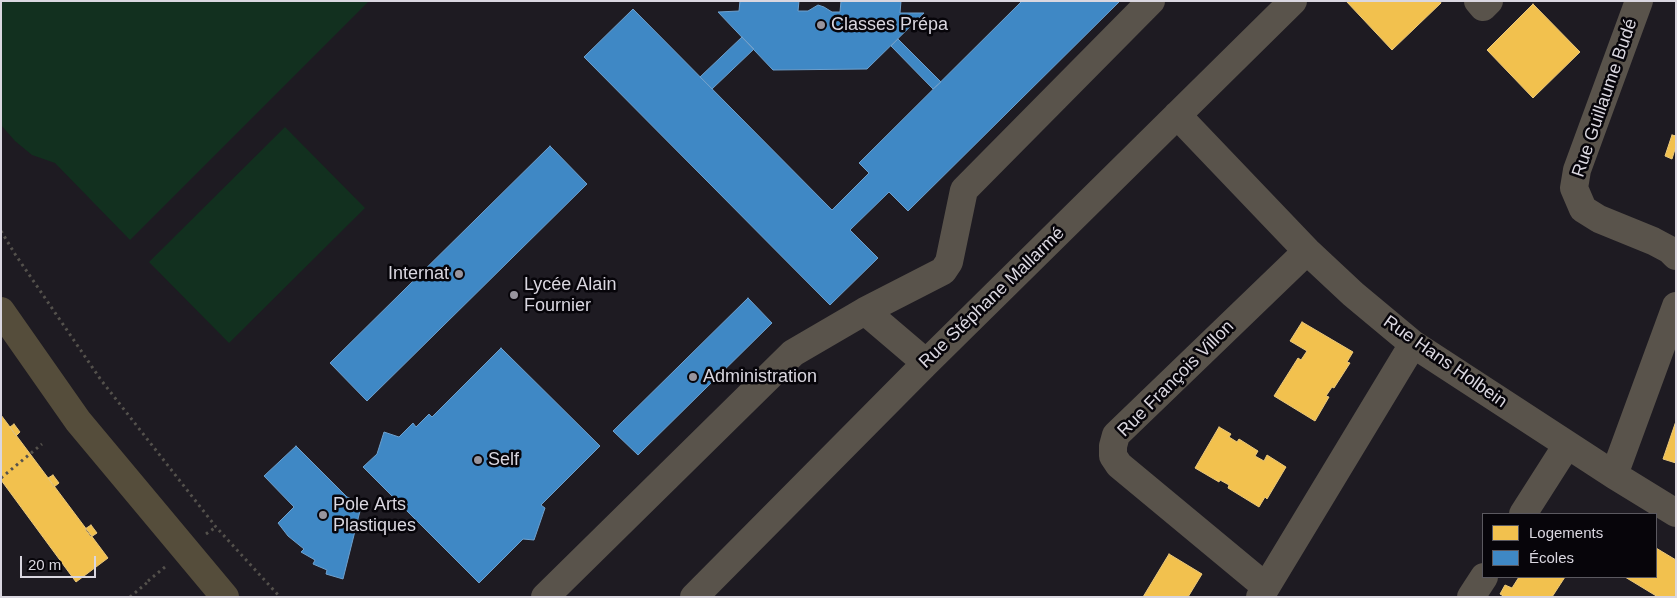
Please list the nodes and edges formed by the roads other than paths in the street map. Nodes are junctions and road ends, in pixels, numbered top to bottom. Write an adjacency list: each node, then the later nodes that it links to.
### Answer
1 (1151, 1): 11 (street)
2 (1293, 1): 6 (street, Rue Stéphane Mallarmé)
3 (1478, 1): 4 (street)
4 (1489, 1)
5 (1639, 1): 8 (street, Rue Guillaume Budé)
6 (1178, 115): 7 (street, Rue Hans Holbein); 13 (street, Rue Stéphane Mallarmé)
7 (1307, 251): 12 (street, Rue Hans Holbein); 19 (street, Rue François Villon)
8 (1676, 256)
9 (1676, 306): 15 (street)
10 (1, 311): 20 (main road)
11 (865, 311): 13 (street); 21 (street)
12 (1413, 344): 14 (street, Rue Hans Holbein); 19 (street, Rue François Villon)
13 (926, 363): 22 (street, Rue Stéphane Mallarmé)
14 (1567, 445): 15 (street, Rue Hans Holbein); 16 (street)
15 (1614, 475): 17 (street, Rue Hans Holbein)
16 (1524, 513)
17 (1676, 513)
18 (1483, 578): 23 (street)
19 (1263, 592)
20 (225, 597)
21 (545, 597)
22 (694, 597)
23 (1471, 597)

